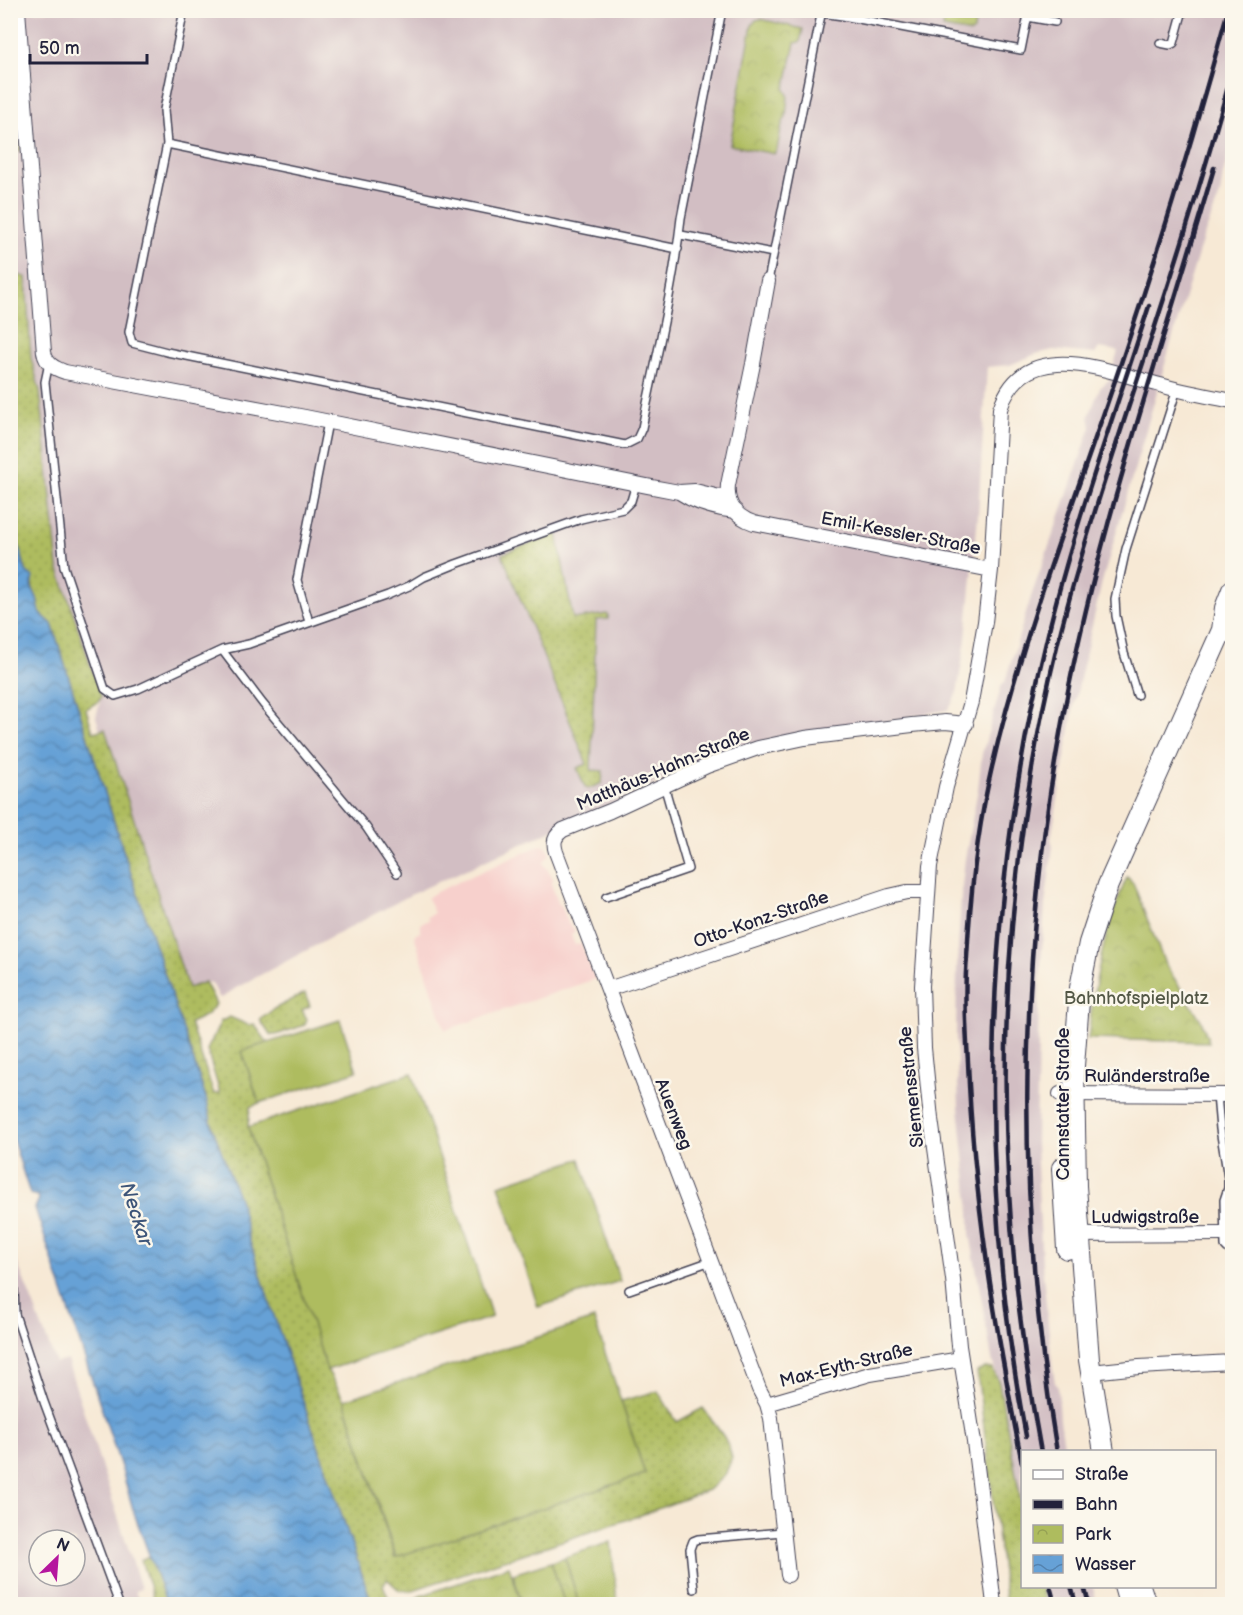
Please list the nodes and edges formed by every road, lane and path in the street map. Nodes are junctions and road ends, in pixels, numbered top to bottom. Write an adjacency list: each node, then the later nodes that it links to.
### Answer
1 (18, 10): 15 (street)
2 (184, 10): 10 (lane)
3 (722, 10): 11 (lane)
4 (798, 10): 6 (lane)
5 (1183, 10): 9 (lane)
6 (822, 12): 7 (lane); 13 (lane)
7 (1028, 14): 8 (lane)
8 (1055, 22)
9 (1160, 43)
10 (166, 144): 12 (lane); 12 (lane)
11 (681, 235): 12 (lane); 13 (lane)
12 (678, 249)
13 (773, 253): 14 (lane)
14 (768, 280): 21 (street)
15 (49, 363): 18 (street); 26 (lane)
16 (1177, 389): 17 (street, Emil-Kessler-Straße); 23 (street, Emil-Kessler-Straße); 27 (lane)
17 (1233, 401)
18 (328, 422): 19 (street); 25 (lane)
19 (636, 484): 20 (street); 25 (lane)
20 (679, 492): 21 (street); 22 (street, Emil-Kessler-Straße)
21 (728, 499): 22 (street)
22 (736, 512): 23 (street, Emil-Kessler-Straße)
23 (991, 570): 28 (street, Siemensstraße)
24 (1233, 590): 35 (main road, Cannstatter Straße)
25 (309, 622): 26 (lane)
26 (222, 650): 31 (lane)
27 (1137, 695)
28 (966, 724): 29 (street, Matthäus-Hahn-Straße); 32 (street, Siemensstraße)
29 (664, 785): 30 (street, Matthäus-Hahn-Straße); 33 (lane)
30 (556, 836): 34 (street, Auenweg)
31 (397, 873)
32 (927, 892): 34 (street, Otto-Konz-Straße); 44 (street, Siemensstraße)
33 (606, 897)
34 (608, 989): 41 (street, Auenweg)
35 (1067, 1094): 36 (street, Ruländerstraße); 39 (main road, Cannstatter Straße)
36 (1217, 1095): 37 (street, Ruländerstraße); 38 (lane)
37 (1233, 1095)
38 (1224, 1234): 39 (street, Ludwigstraße); 40 (lane)
39 (1073, 1235): 46 (main road, Cannstatter Straße); 48 (main road, Cannstatter Straße)
40 (1233, 1253)
41 (711, 1261): 43 (lane); 47 (street, Auenweg)
42 (10, 1275): 55 (lane)
43 (629, 1290)
44 (961, 1359): 47 (street, Max-Eyth-Straße); 56 (street, Siemensstraße)
45 (1233, 1362): 46 (street)
46 (1091, 1372): 49 (main road, Cannstatter Straße)
47 (767, 1404): 50 (street, Max-Eyth-Straße)
48 (1092, 1450)
49 (1104, 1450)
50 (783, 1532): 51 (street, Max-Eyth-Straße); 54 (lane)
51 (788, 1575)
52 (1124, 1588): 57 (main road)
53 (1140, 1588): 58 (main road)
54 (694, 1589)
55 (119, 1605)
56 (994, 1605)
57 (1129, 1605)
58 (1146, 1605)

